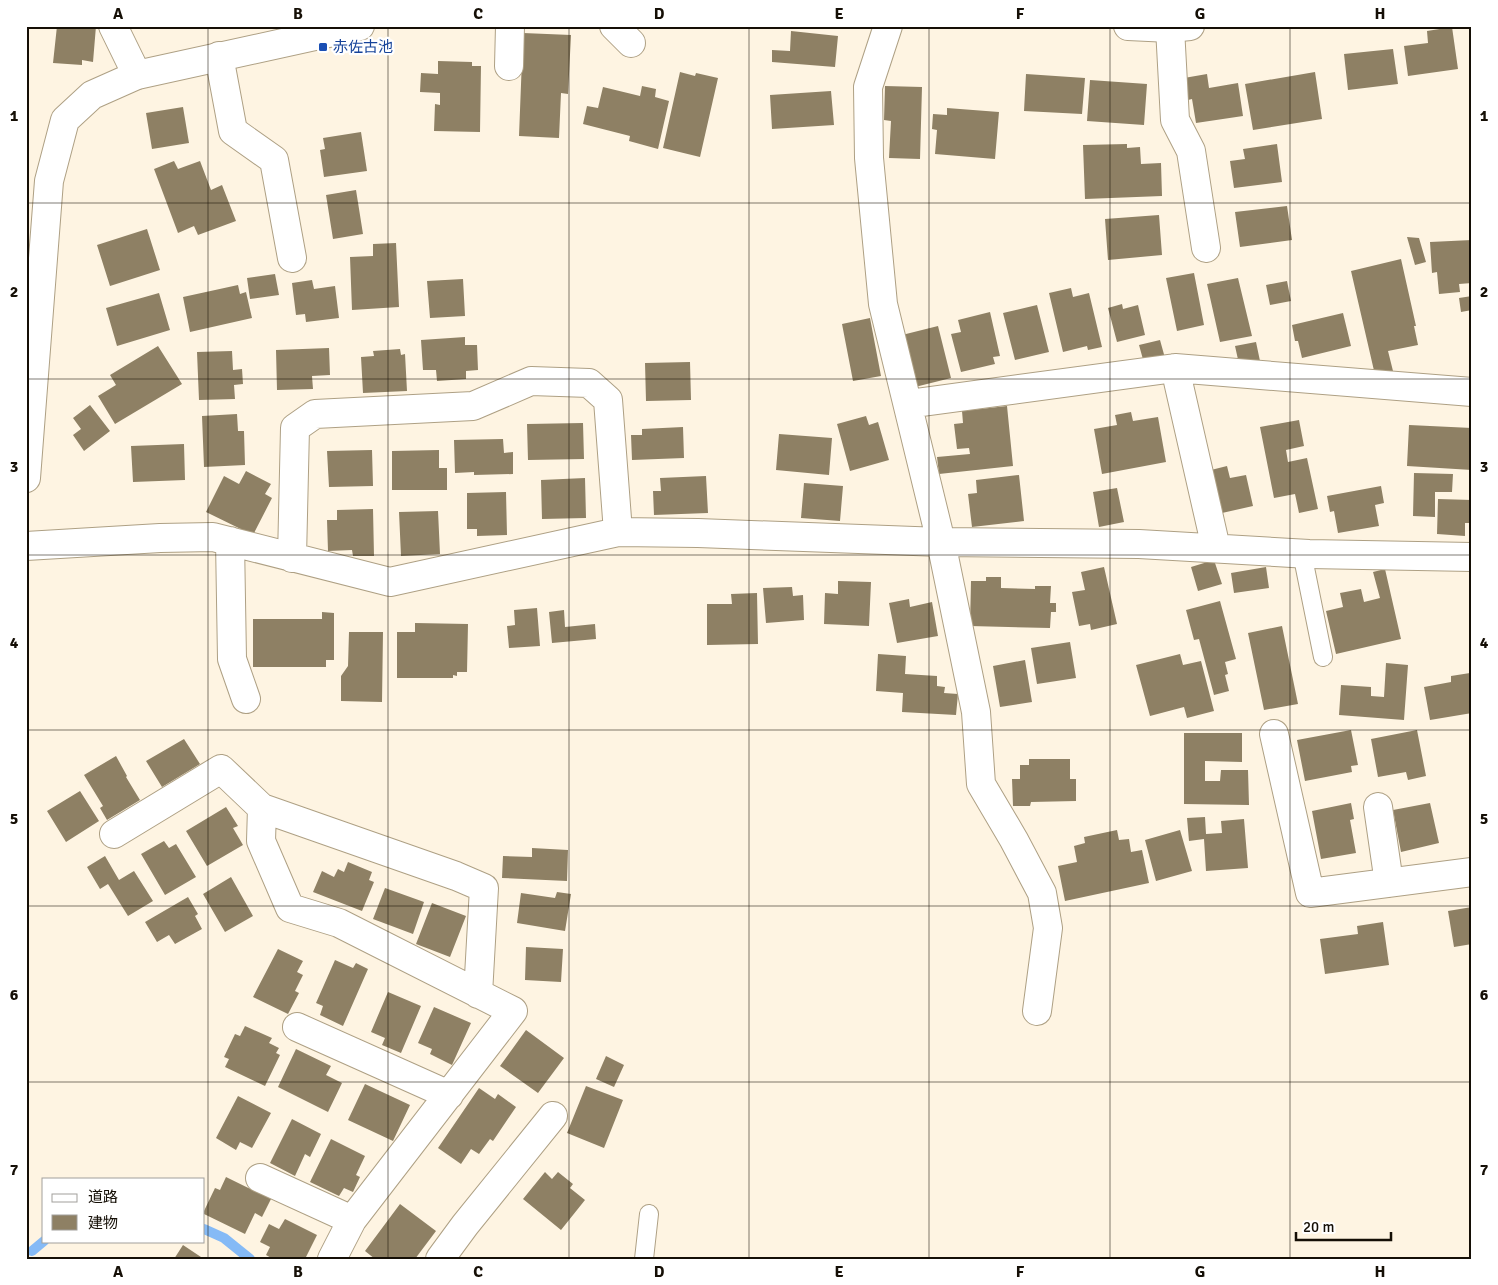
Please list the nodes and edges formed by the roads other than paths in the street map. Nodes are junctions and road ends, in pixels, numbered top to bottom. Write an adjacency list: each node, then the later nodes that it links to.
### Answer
1 (113, 26): 9 (street)
2 (360, 26): 7 (street)
3 (510, 26): 8 (street)
4 (888, 26): 14 (street)
5 (1128, 26): 6 (street)
6 (1180, 27): 10 (street)
7 (219, 56): 9 (street); 11 (street)
8 (509, 66)
9 (137, 75): 15 (street)
10 (1206, 248)
11 (292, 258)
12 (1175, 368): 13 (street); 14 (street); 20 (street)
13 (1472, 392)
14 (908, 404): 18 (street)
15 (26, 478)
16 (618, 532): 18 (street); 22 (street); 22 (street)
17 (230, 542): 19 (street); 22 (street); 25 (street)
18 (942, 542): 20 (street); 33 (street)
19 (26, 546)
20 (1216, 548): 21 (street)
21 (1302, 553): 23 (street); 24 (lane)
22 (292, 558)
23 (1472, 558)
24 (1323, 657)
25 (246, 699)
26 (1274, 734): 31 (street)
27 (1378, 807): 31 (street)
28 (262, 808): 29 (street); 32 (street); 32 (street)
29 (114, 834)
30 (1472, 872): 31 (street)
31 (1389, 883)
32 (478, 994): 35 (street)
33 (1037, 1011)
34 (297, 1027): 35 (street)
35 (448, 1095): 39 (street)
36 (553, 1116): 41 (street)
37 (260, 1178): 39 (street)
38 (649, 1214): 42 (lane)
39 (352, 1220): 40 (street)
40 (332, 1259)
41 (440, 1259)
42 (644, 1259)

